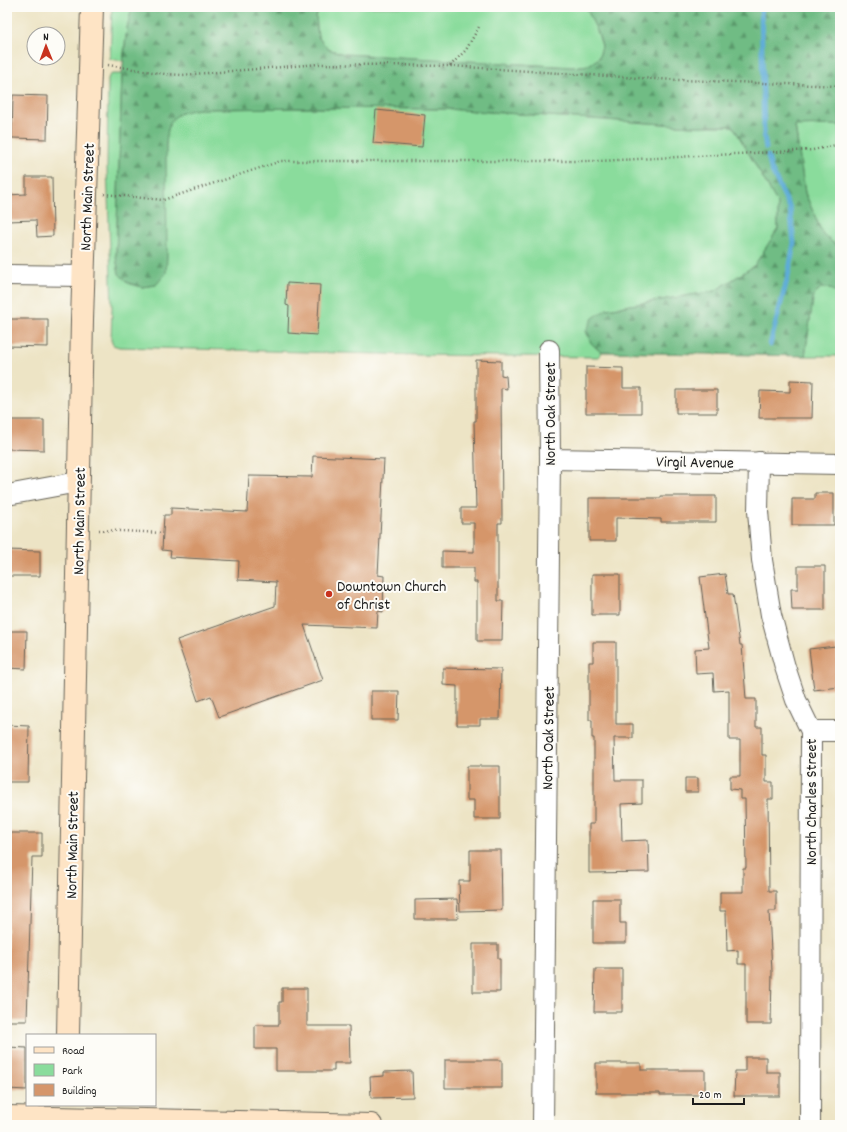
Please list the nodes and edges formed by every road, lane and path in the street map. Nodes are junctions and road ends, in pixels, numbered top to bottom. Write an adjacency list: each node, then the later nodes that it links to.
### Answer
1 (92, 7): 3 (street, North Main Street)
2 (480, 25): 4 (path)
3 (90, 61): 4 (path); 7 (street, North Main Street)
4 (450, 66): 5 (path)
5 (840, 86)
6 (840, 144): 7 (path)
7 (86, 193): 9 (street, North Main Street)
8 (7, 275): 9 (street)
9 (83, 276): 14 (street, North Main Street)
10 (549, 350): 11 (street, North Oak Street)
11 (550, 459): 12 (street, Virgil Avenue); 25 (street, North Oak Street)
12 (759, 462): 13 (street, Virgil Avenue); 18 (street, North Charles Street)
13 (840, 464)
14 (78, 482): 15 (street); 20 (street, North Main Street)
15 (7, 495)
16 (99, 530): 17 (path)
17 (163, 534)
18 (811, 731): 19 (street); 26 (street, North Charles Street)
19 (840, 731)
20 (68, 1034)
21 (66, 1116): 22 (street); 23 (street)
22 (7, 1117)
23 (338, 1125): 24 (street)
24 (371, 1125)
25 (544, 1125)
26 (810, 1125)

